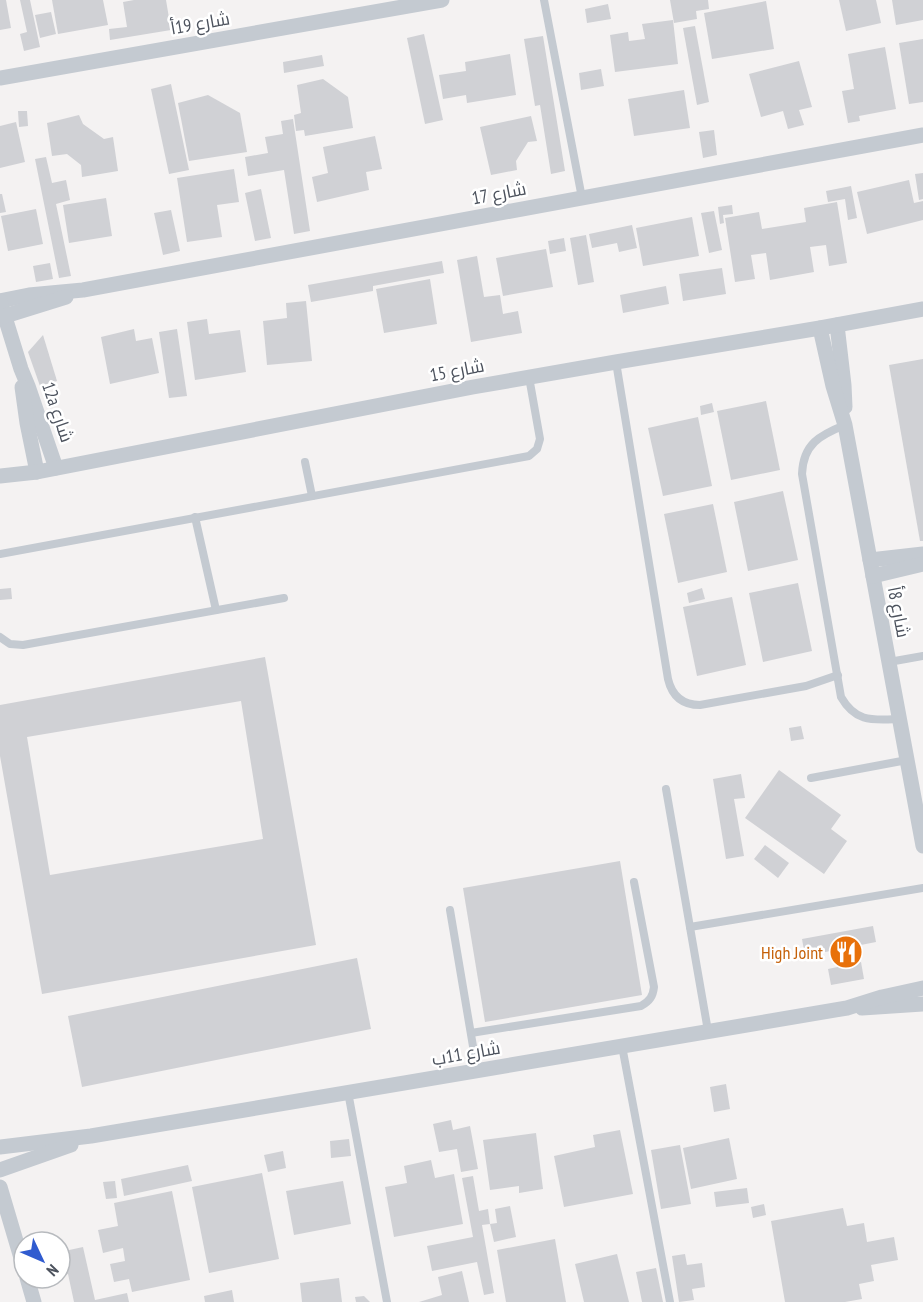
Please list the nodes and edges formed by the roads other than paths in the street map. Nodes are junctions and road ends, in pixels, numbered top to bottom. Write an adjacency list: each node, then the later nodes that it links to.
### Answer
1 (442, 0): 3 (street, شارع 19أ)
2 (544, 0): 5 (lane)
3 (0, 78)
4 (923, 135): 5 (street, شارع 17)
5 (582, 198): 6 (street, شارع 17)
6 (2, 306): 11 (street, 12a شارع)
7 (923, 309): 8 (street, شارع 15)
8 (837, 325): 9 (street, شارع 15); 13 (street, شارع 8أ)
9 (820, 328): 10 (street, شارع 15); 13 (street, شارع 8أ)
10 (616, 362): 12 (street, شارع 15); 30 (lane)
11 (21, 369): 15 (street, 12a شارع); 16 (street, 12a شارع)
12 (529, 377): 15 (street, شارع 15); 18 (lane)
13 (844, 423): 22 (street, شارع 8أ); 30 (lane)
14 (305, 462): 18 (lane)
15 (57, 468): 16 (street, شارع 15)
16 (37, 472): 17 (street, شارع 15)
17 (0, 476)
18 (312, 496): 19 (lane)
19 (195, 518): 20 (lane); 26 (lane)
20 (0, 554)
21 (923, 554): 22 (street)
22 (870, 560): 24 (street, شارع 8أ)
23 (923, 564): 24 (street)
24 (873, 576): 29 (street, شارع 8أ)
25 (284, 598): 26 (lane)
26 (216, 610): 27 (lane)
27 (0, 637)
28 (923, 656): 29 (lane)
29 (889, 662): 31 (street, شارع 8أ)
30 (838, 675): 31 (lane)
31 (899, 719): 32 (street, شارع 8أ)
32 (907, 760): 33 (lane); 35 (street, شارع 8أ)
33 (811, 778)
34 (666, 789): 39 (lane)
35 (923, 846)
36 (634, 882): 44 (lane)
37 (923, 888): 39 (lane)
38 (450, 910): 44 (lane)
39 (690, 927): 43 (lane)
40 (923, 988): 42 (street, شارع 11ب)
41 (923, 1004): 42 (street, شارع 11ب)
42 (847, 1008): 43 (street, شارع 11ب)
43 (708, 1031): 45 (street, شارع 11ب)
44 (471, 1033): 46 (lane)
45 (622, 1046): 46 (street, شارع 11ب); 54 (lane)
46 (477, 1070): 47 (street, شارع 11ب)
47 (348, 1092): 48 (street, شارع 11ب); 53 (lane)
48 (91, 1136): 49 (street, شارع 11ب); 50 (street, شارع 11ب)
49 (0, 1147)
50 (0, 1170)
51 (0, 1187): 52 (street)
52 (13, 1230)
53 (387, 1302)
54 (670, 1302)

